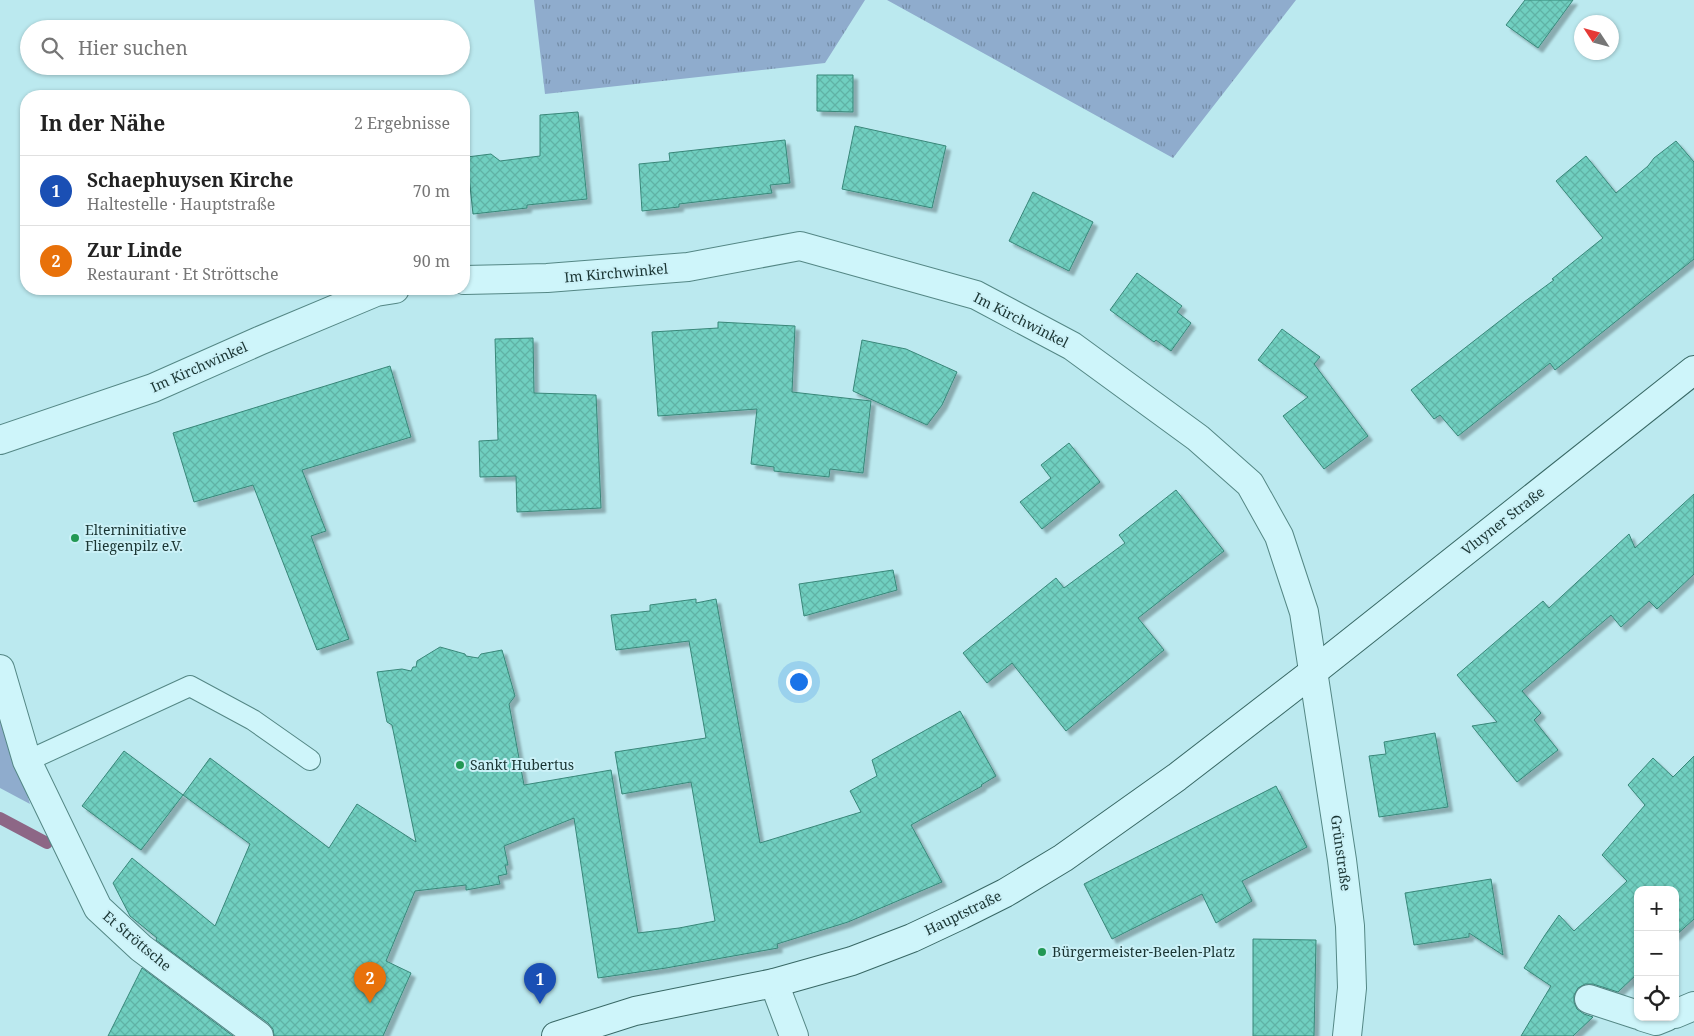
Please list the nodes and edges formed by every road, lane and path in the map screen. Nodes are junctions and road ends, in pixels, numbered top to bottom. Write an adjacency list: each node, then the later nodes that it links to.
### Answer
1 (470, 280): 6 (street, Im Kirchwinkel)
2 (369, 295): 4 (street, Im Kirchwinkel)
3 (1694, 370): 6 (street, Vluyner Straße)
4 (0, 440)
5 (0, 669): 8 (street, Et Ströttsche)
6 (1313, 672): 9 (street, Hauptstraße); 17 (street, Grünstraße)
7 (310, 760): 8 (lane)
8 (27, 761): 14 (street, Et Ströttsche)
9 (774, 983): 15 (street, Hauptstraße); 16 (street)
10 (1589, 999): 13 (street)
11 (1694, 1006): 12 (street)
12 (1679, 1012)
13 (1634, 1014)
14 (259, 1036)
15 (556, 1036)
16 (794, 1036)
17 (1347, 1036)

